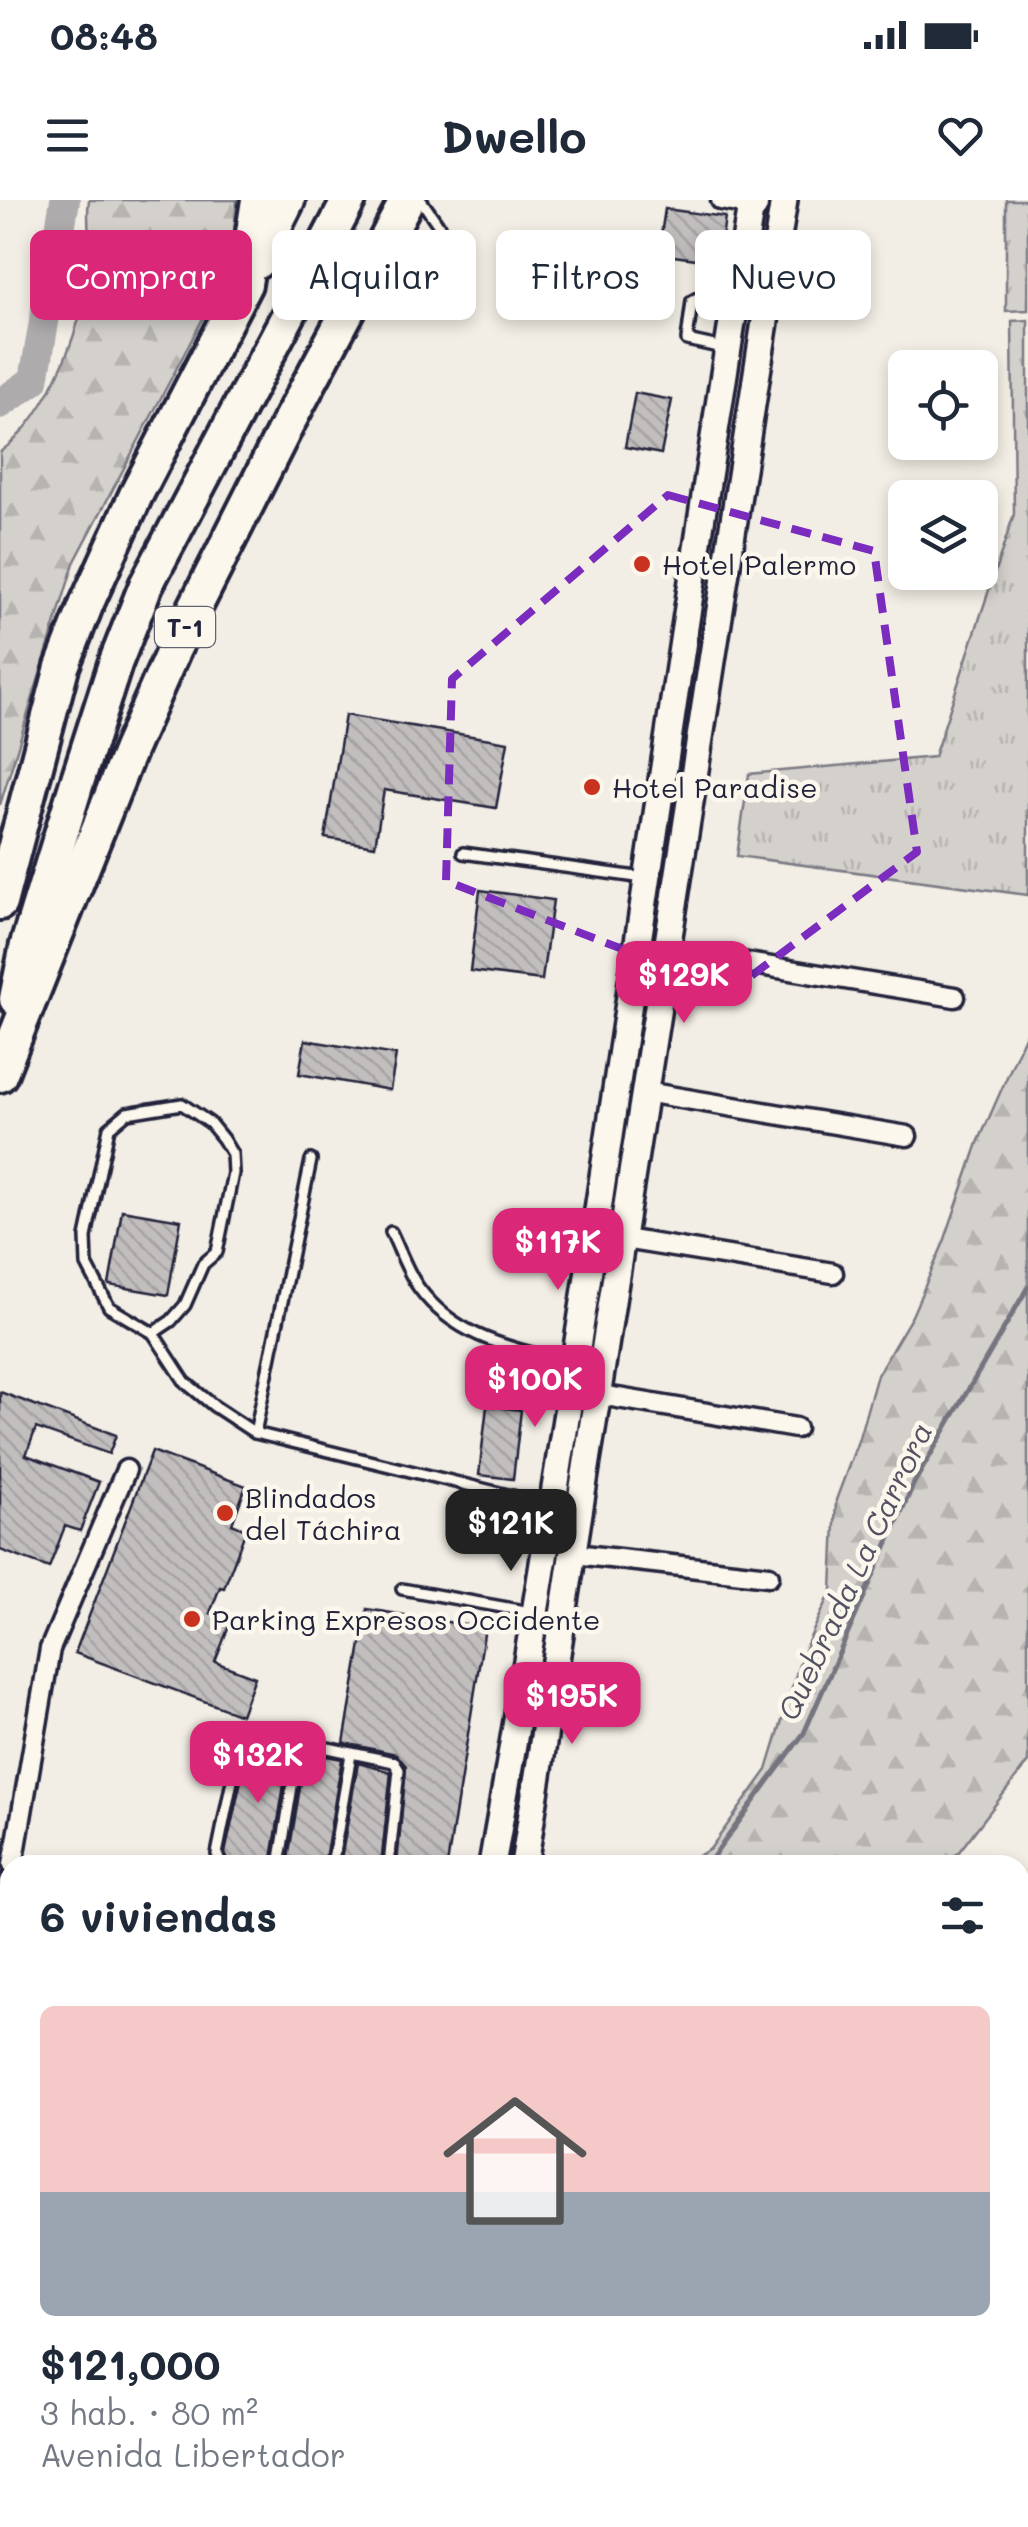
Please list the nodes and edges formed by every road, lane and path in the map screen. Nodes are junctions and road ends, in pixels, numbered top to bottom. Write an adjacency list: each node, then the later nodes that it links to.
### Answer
1 (258, 200): 11 (highway)
2 (288, 200): 12 (highway)
3 (349, 200): 23 (highway)
4 (407, 200): 8 (highway, T-1)
5 (422, 200): 9 (lane)
6 (784, 200): 21 (main road)
7 (741, 202): 10 (main road)
8 (391, 230)
9 (440, 230)
10 (740, 230)
11 (252, 239)
12 (252, 270)
13 (695, 298): 17 (lane)
14 (226, 320): 20 (highway)
15 (343, 320): 23 (highway, T-1)
16 (733, 320): 17 (main road)
17 (729, 350): 19 (main road)
18 (464, 853): 19 (lane)
19 (646, 879): 31 (main road)
20 (0, 903)
21 (668, 950): 22 (street); 24 (main road)
22 (955, 997)
23 (0, 1073)
24 (645, 1092): 25 (street); 28 (main road)
25 (907, 1136)
26 (310, 1160): 34 (lane)
27 (391, 1232): 31 (lane)
28 (624, 1239): 29 (street); 32 (main road)
29 (832, 1273)
30 (154, 1333): 30 (lane); 34 (lane)
31 (574, 1364): 36 (main road)
32 (600, 1395): 33 (street); 37 (main road)
33 (796, 1428)
34 (256, 1433): 36 (lane)
35 (126, 1470): 43 (street)
36 (550, 1505): 40 (main road)
37 (575, 1554): 38 (street); 49 (main road)
38 (769, 1576)
39 (402, 1589): 40 (lane)
40 (533, 1613): 48 (main road)
41 (300, 1744): 42 (lane); 44 (lane); 45 (lane)
42 (350, 1754): 46 (lane); 47 (lane)
43 (15, 1855)
44 (217, 1855)
45 (281, 1855)
46 (334, 1855)
47 (390, 1855)
48 (494, 1855)
49 (526, 1855)

